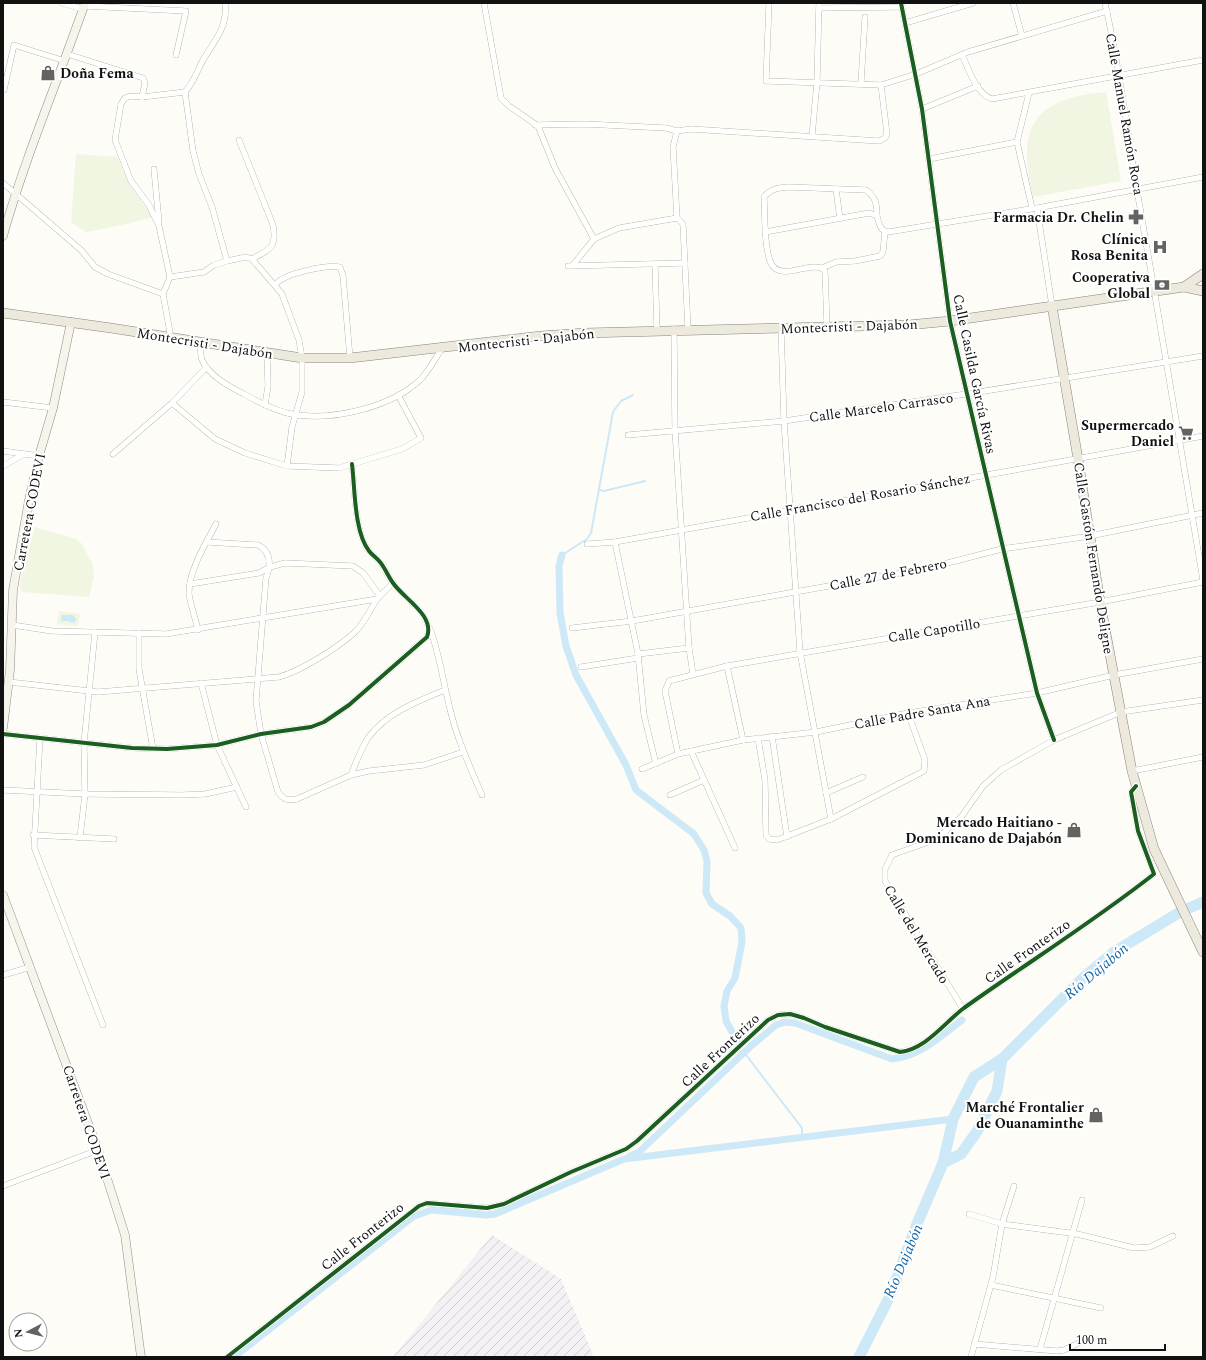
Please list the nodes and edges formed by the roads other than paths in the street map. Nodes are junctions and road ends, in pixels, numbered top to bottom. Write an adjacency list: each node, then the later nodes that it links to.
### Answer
1 (62, 3): 11 (street)
2 (225, 3): 27 (street)
3 (484, 3): 31 (street)
4 (769, 3): 22 (street)
5 (973, 3): 14 (street)
6 (1013, 3): 15 (street)
7 (1105, 3): 12 (street, Calle Manuel Ramón Roca)
8 (819, 5): 9 (street); 22 (street)
9 (879, 5): 10 (street)
10 (901, 5): 14 (street, Calle Casilda García Rivas)
11 (83, 6): 16 (street); 18 (street)
12 (1107, 11): 15 (street); 21 (street, Calle Manuel Ramón Roca)
13 (865, 17): 23 (street)
14 (904, 23): 20 (street, Calle Casilda García Rivas)
15 (1022, 36): 17 (street)
16 (176, 55)
17 (962, 55): 20 (street); 25 (street)
18 (66, 58): 26 (street); 29 (street); 42 (street)
19 (1203, 60): 21 (street)
20 (916, 74): 24 (street); 30 (street, Calle Casilda García Rivas)
21 (1120, 75): 28 (street); 41 (street, Calle Manuel Ramón Roca)
22 (817, 82): 23 (street); 33 (street)
23 (861, 83): 24 (street)
24 (881, 85): 33 (street)
25 (978, 86): 28 (street); 30 (street)
26 (4, 90)
27 (185, 92): 29 (street); 54 (street)
28 (1029, 93): 35 (street)
29 (142, 96): 48 (street)
30 (922, 109): 36 (street, Calle Casilda García Rivas)
31 (535, 125): 32 (street); 52 (street)
32 (677, 131): 33 (street); 45 (street)
33 (812, 136)
34 (239, 140): 53 (street)
35 (1017, 142): 36 (street); 43 (street, Calle Gastón Fernando Deligne)
36 (928, 159): 47 (street, Calle Casilda García Rivas)
37 (154, 169): 48 (street)
38 (1203, 177): 41 (street)
39 (3, 183): 42 (street)
40 (836, 189): 44 (street); 46 (street); 49 (street)
41 (1137, 190): 43 (street); 63 (street, Calle Manuel Ramón Roca)
42 (15, 194): 51 (street); 64 (street)
43 (1035, 208): 47 (street); 65 (street, Calle Gastón Fernando Deligne)
44 (877, 216): 46 (street); 50 (street)
45 (677, 218): 52 (street); 55 (street)
46 (840, 219): 49 (street)
47 (938, 224): 50 (street); 67 (street, Calle Casilda García Rivas)
48 (159, 226): 59 (street)
49 (765, 232): 57 (street)
50 (885, 232): 57 (street)
51 (3, 236)
52 (594, 240): 56 (street)
53 (252, 260): 54 (street); 60 (street)
54 (227, 261): 59 (street)
55 (685, 263): 56 (street); 72 (street)
56 (655, 264): 73 (street)
57 (822, 268): 69 (street)
58 (1203, 274): 61 (main road)
59 (170, 277): 64 (street)
60 (276, 284): 79 (street); 80 (street)
61 (1184, 287): 62 (main road); 63 (main road, Montecristi - Dajabón)
62 (1203, 291)
63 (1156, 292): 65 (main road, Montecristi - Dajabón); 81 (street, Calle Manuel Ramón Roca)
64 (163, 294): 74 (street)
65 (1052, 306): 67 (main road, Montecristi - Dajabón); 83 (main road, Calle Gastón Fernando Deligne)
66 (3, 313): 68 (main road, Montecristi - Dajabón)
67 (950, 321): 69 (main road, Montecristi - Dajabón); 84 (street, Calle Casilda García Rivas)
68 (71, 322): 74 (main road, Montecristi - Dajabón); 89 (street, Carretera CODEVI)
69 (827, 326): 70 (main road, Montecristi - Dajabón)
70 (781, 328): 72 (main road, Montecristi - Dajabón); 91 (street)
71 (674, 329): 72 (main road, Montecristi - Dajabón); 73 (main road, Montecristi - Dajabón); 92 (street)
72 (688, 329)
73 (657, 330): 76 (main road, Montecristi - Dajabón)
74 (171, 338): 75 (main road, Montecristi - Dajabón)
75 (200, 342): 77 (main road, Montecristi - Dajabón); 82 (street)
76 (442, 348): 80 (main road, Montecristi - Dajabón); 85 (street)
77 (267, 352): 79 (main road, Montecristi - Dajabón); 88 (street)
78 (1203, 356): 81 (street, Calle Marcelo Carrasco)
79 (302, 357): 80 (main road, Montecristi - Dajabón); 90 (street)
80 (350, 358)
81 (1167, 362): 83 (street, Calle Marcelo Carrasco); 95 (street, Calle Manuel Ramón Roca)
82 (206, 367): 87 (street); 88 (street)
83 (1064, 379): 84 (street, Calle Marcelo Carrasco); 100 (main road, Calle Gastón Fernando Deligne)
84 (966, 394): 91 (street, Calle Marcelo Carrasco); 104 (street, Calle Casilda García Rivas)
85 (398, 395): 90 (street); 101 (street)
86 (3, 402): 89 (street)
87 (172, 403): 98 (street); 103 (street)
88 (265, 405): 90 (street)
89 (53, 408): 99 (street, Carretera CODEVI)
90 (297, 415): 103 (street)
91 (784, 421): 92 (street, Calle Marcelo Carrasco); 105 (street)
92 (675, 430): 93 (street, Calle Marcelo Carrasco); 109 (street)
93 (628, 435)
94 (1203, 436): 95 (street, Calle Francisco del Rosario Sánchez)
95 (1181, 440): 100 (street, Calle Francisco del Rosario Sánchez); 107 (street, Calle Manuel Ramón Roca)
96 (3, 451): 97 (street)
97 (24, 454): 99 (street); 102 (street)
98 (113, 454)
99 (39, 456): 126 (street, Carretera CODEVI)
100 (1078, 459): 104 (street, Calle Francisco del Rosario Sánchez); 110 (main road, Calle Gastón Fernando Deligne)
101 (352, 464): 103 (street); 117 (street)
102 (3, 466)
103 (287, 466)
104 (985, 475): 105 (street, Calle Francisco del Rosario Sánchez); 114 (street, Calle Casilda García Rivas)
105 (790, 510): 109 (street, Calle Francisco del Rosario Sánchez); 119 (street)
106 (1203, 513): 107 (street, Calle 27 de Febrero)
107 (1192, 515): 110 (street, Calle 27 de Febrero); 116 (street, Calle Manuel Ramón Roca)
108 (216, 524): 111 (street)
109 (680, 530): 112 (street, Calle Francisco del Rosario Sánchez); 122 (street)
110 (1090, 536): 114 (street, Calle 27 de Febrero); 121 (main road, Calle Gastón Fernando Deligne)
111 (207, 542): 115 (street); 118 (street)
112 (615, 542): 113 (street, Calle Francisco del Rosario Sánchez); 125 (street)
113 (587, 544)
114 (1002, 549): 119 (street, Calle 27 de Febrero); 123 (street, Calle Casilda García Rivas)
115 (270, 567): 118 (street); 120 (street); 124 (street)
116 (1203, 581): 121 (street, Calle Capotillo)
117 (393, 583): 120 (street); 128 (street)
118 (190, 584): 129 (street)
119 (795, 592): 122 (street, Calle 27 de Febrero); 133 (street)
120 (379, 598): 124 (street); 141 (street)
121 (1100, 602): 123 (street, Calle Capotillo); 140 (main road, Calle Gastón Fernando Deligne)
122 (687, 610): 125 (street, Calle 27 de Febrero); 132 (street)
123 (1019, 616): 133 (street, Calle Capotillo); 147 (street, Calle Casilda García Rivas)
124 (263, 618): 129 (street); 141 (street)
125 (632, 621): 127 (street, Calle 27 de Febrero); 134 (street)
126 (12, 625): 130 (street); 138 (street, Carretera CODEVI)
127 (572, 628)
128 (430, 629): 145 (street); 154 (street)
129 (198, 630): 131 (street)
130 (95, 632): 131 (street); 146 (street)
131 (139, 633): 144 (street)
132 (689, 648): 134 (street); 139 (street)
133 (800, 652): 136 (street, Calle Capotillo); 152 (street)
134 (638, 656): 137 (street); 167 (street)
135 (1203, 659): 140 (street, Calle Padre Santa Ana)
136 (727, 666): 139 (street, Calle Capotillo); 158 (street)
137 (581, 667)
138 (7, 670): 142 (street, Carretera CODEVI)
139 (693, 674): 165 (street, Calle Capotillo)
140 (1114, 675): 147 (street, Calle Padre Santa Ana); 149 (main road, Calle Gastón Fernando Deligne)
141 (257, 677): 143 (street); 154 (street)
142 (9, 682): 146 (street); 151 (street, Carretera CODEVI)
143 (202, 683): 144 (street); 161 (street)
144 (142, 688): 146 (street); 162 (street)
145 (446, 690): 164 (street); 170 (street)
146 (89, 691): 160 (street)
147 (1037, 693): 150 (street, Calle Padre Santa Ana); 159 (street, Calle Casilda García Rivas)
148 (1203, 700): 149 (street, Calle del Mercado)
149 (1121, 712): 159 (street, Calle del Mercado); 169 (main road, Calle Gastón Fernando Deligne)
150 (908, 713): 152 (street, Calle Padre Santa Ana); 182 (street)
151 (3, 728)
152 (816, 732): 155 (street, Calle Padre Santa Ana); 177 (street)
153 (3, 734): 156 (street)
154 (261, 734): 161 (street); 170 (street)
155 (772, 736): 157 (street, Calle Padre Santa Ana); 184 (street)
156 (40, 738): 160 (street); 176 (street)
157 (758, 738): 158 (street, Calle Padre Santa Ana); 184 (street)
158 (743, 740): 163 (street, Calle Padre Santa Ana)
159 (1054, 740): 193 (street, Calle del Mercado)
160 (84, 743): 162 (street); 178 (street)
161 (217, 744): 162 (street); 174 (street)
162 (153, 749)
163 (691, 751): 165 (street, Calle Padre Santa Ana); 172 (street)
164 (463, 752): 170 (street); 179 (street)
165 (678, 754): 167 (street, Calle Padre Santa Ana)
166 (1203, 757): 169 (street)
167 (656, 764): 168 (street, Calle Padre Santa Ana)
168 (642, 769)
169 (1132, 771): 173 (main road, Calle Gastón Fernando Deligne)
170 (351, 774)
171 (863, 777): 177 (street)
172 (704, 780): 180 (street); 187 (street)
173 (1136, 786): 190 (main road, Calle Gastón Fernando Deligne); 193 (street, Calle Fronterizo)
174 (236, 787): 178 (street); 181 (street)
175 (3, 790): 176 (street)
176 (37, 792): 178 (street); 183 (street)
177 (826, 793): 182 (street)
178 (85, 794): 185 (street)
179 (482, 795)
180 (670, 795)
181 (246, 807)
182 (831, 819): 184 (street)
183 (33, 835): 185 (street); 194 (street)
184 (787, 837)
185 (80, 838): 186 (street)
186 (114, 839)
187 (735, 848)
188 (3, 895): 189 (street, Carretera CODEVI)
189 (6, 908): 191 (street, Carretera CODEVI)
190 (1203, 952)
191 (31, 967): 192 (street); 195 (street, Carretera CODEVI)
192 (3, 975)
193 (963, 1009): 210 (street, Calle Fronterizo)
194 (103, 1025)
195 (98, 1150): 196 (street); 209 (street, Carretera CODEVI)
196 (3, 1186)
197 (1014, 1186): 200 (street)
198 (1082, 1200): 201 (street)
199 (969, 1214): 200 (street)
200 (1002, 1224): 201 (street); 203 (street)
201 (1072, 1234): 202 (street); 204 (street)
202 (1173, 1236)
203 (991, 1285): 204 (street); 207 (street)
204 (1054, 1297): 205 (street); 208 (street)
205 (1101, 1308)
206 (1091, 1338): 208 (street)
207 (974, 1344): 208 (street); 211 (street)
208 (1040, 1349)
209 (142, 1357)
210 (227, 1357)
211 (970, 1357)

